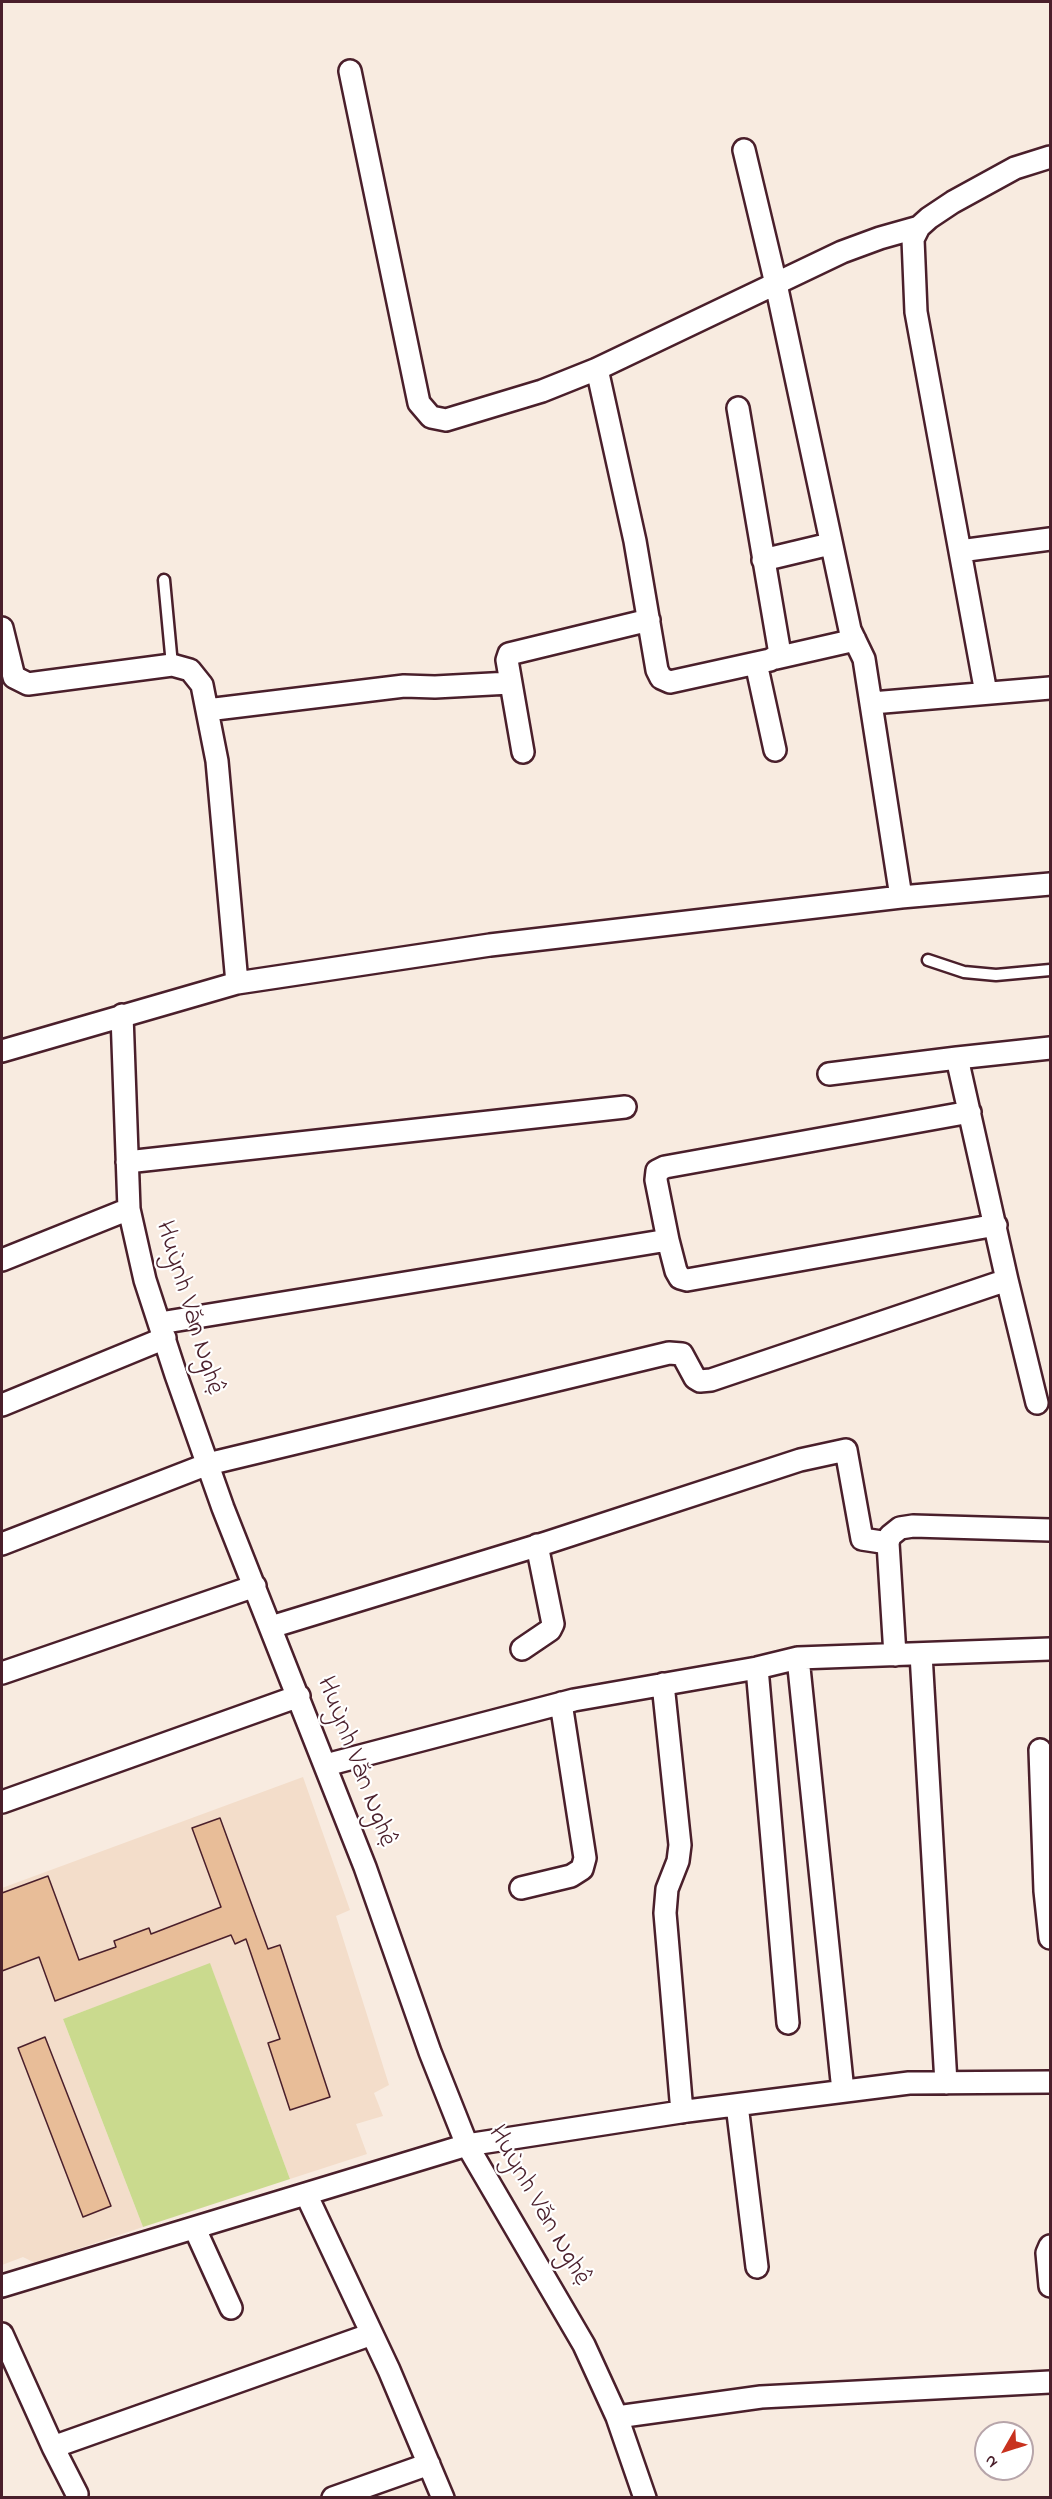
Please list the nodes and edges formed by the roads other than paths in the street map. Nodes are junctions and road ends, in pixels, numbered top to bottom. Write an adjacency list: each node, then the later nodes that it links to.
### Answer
1 (350, 71): 6 (street)
2 (744, 150): 5 (street)
3 (1050, 156): 4 (street)
4 (919, 227): 5 (street); 10 (street)
5 (776, 284): 6 (street); 9 (street)
6 (597, 369): 13 (street)
7 (738, 408): 11 (street)
8 (1050, 539): 10 (street)
9 (830, 544): 11 (street); 15 (street)
10 (960, 551): 20 (street)
11 (764, 560): 16 (street)
12 (164, 580): 17 (lane)
13 (649, 620): 16 (street); 18 (street)
14 (2, 628): 17 (street)
15 (855, 640): 16 (street); 21 (street)
16 (766, 660): 23 (street)
17 (172, 665): 22 (street)
18 (510, 683): 22 (street); 24 (street)
19 (1050, 688): 20 (street)
20 (986, 693): 21 (street)
21 (872, 703): 26 (street)
22 (207, 710): 29 (street)
23 (775, 750)
24 (523, 753)
25 (1050, 885): 26 (street)
26 (902, 897): 29 (street)
27 (928, 960): 28 (lane)
28 (1050, 970)
29 (237, 983): 30 (street)
30 (122, 1015): 32 (street); 37 (street, Huỳnh Văn Nghệ)
31 (1050, 1048): 33 (street)
32 (2, 1051)
33 (957, 1058): 34 (street); 36 (street)
34 (829, 1074)
35 (625, 1107): 37 (street)
36 (970, 1112): 39 (street); 40 (street)
37 (127, 1162): 38 (street, Huỳnh Văn Nghệ)
38 (129, 1209): 41 (street); 43 (street, Huỳnh Văn Nghệ)
39 (996, 1225): 40 (street); 42 (street)
40 (668, 1240): 43 (street)
41 (2, 1260)
42 (1007, 1280): 44 (street); 46 (street)
43 (163, 1330): 45 (street); 46 (street, Huỳnh Văn Nghệ)
44 (1037, 1403)
45 (2, 1405)
46 (208, 1464): 49 (street); 51 (street, Huỳnh Văn Nghệ)
47 (1050, 1530): 48 (street)
48 (888, 1543): 50 (street); 56 (street)
49 (2, 1544)
50 (537, 1545): 52 (street); 53 (street)
51 (255, 1586): 52 (street, Huỳnh Văn Nghệ); 59 (street)
52 (271, 1627): 61 (street, Huỳnh Văn Nghệ)
53 (522, 1648)
54 (1050, 1649): 55 (street)
55 (921, 1654): 56 (street); 70 (street)
56 (895, 1655): 57 (street)
57 (798, 1658): 58 (street); 71 (street)
58 (757, 1668): 60 (street); 68 (street)
59 (2, 1673)
60 (663, 1684): 62 (street); 73 (street)
61 (299, 1696): 64 (street, Huỳnh Văn Nghệ); 65 (street)
62 (561, 1703): 64 (street); 66 (street)
63 (1040, 1750): 67 (street)
64 (326, 1765): 74 (street, Huỳnh Văn Nghệ)
65 (2, 1802)
66 (521, 1888)
67 (1050, 1938)
68 (788, 2024)
69 (1050, 2082): 70 (street)
70 (946, 2083): 71 (street)
71 (843, 2091): 72 (street)
72 (737, 2105): 73 (street); 78 (street)
73 (682, 2112): 74 (street)
74 (467, 2145): 75 (street); 85 (street, Huỳnh Văn Nghệ)
75 (306, 2194): 76 (street); 83 (street)
76 (195, 2229): 79 (street); 81 (street)
77 (1050, 2246): 80 (street)
78 (757, 2267)
79 (2, 2286)
80 (1050, 2286)
81 (231, 2308)
82 (2, 2334): 86 (street)
83 (372, 2334): 86 (street); 87 (street)
84 (1050, 2382): 85 (street)
85 (616, 2417): 91 (street, Huỳnh Văn Nghệ)
86 (53, 2447): 88 (street)
87 (429, 2464): 89 (street); 90 (street)
88 (77, 2494)
89 (333, 2498)
90 (443, 2498)
91 (645, 2498)

